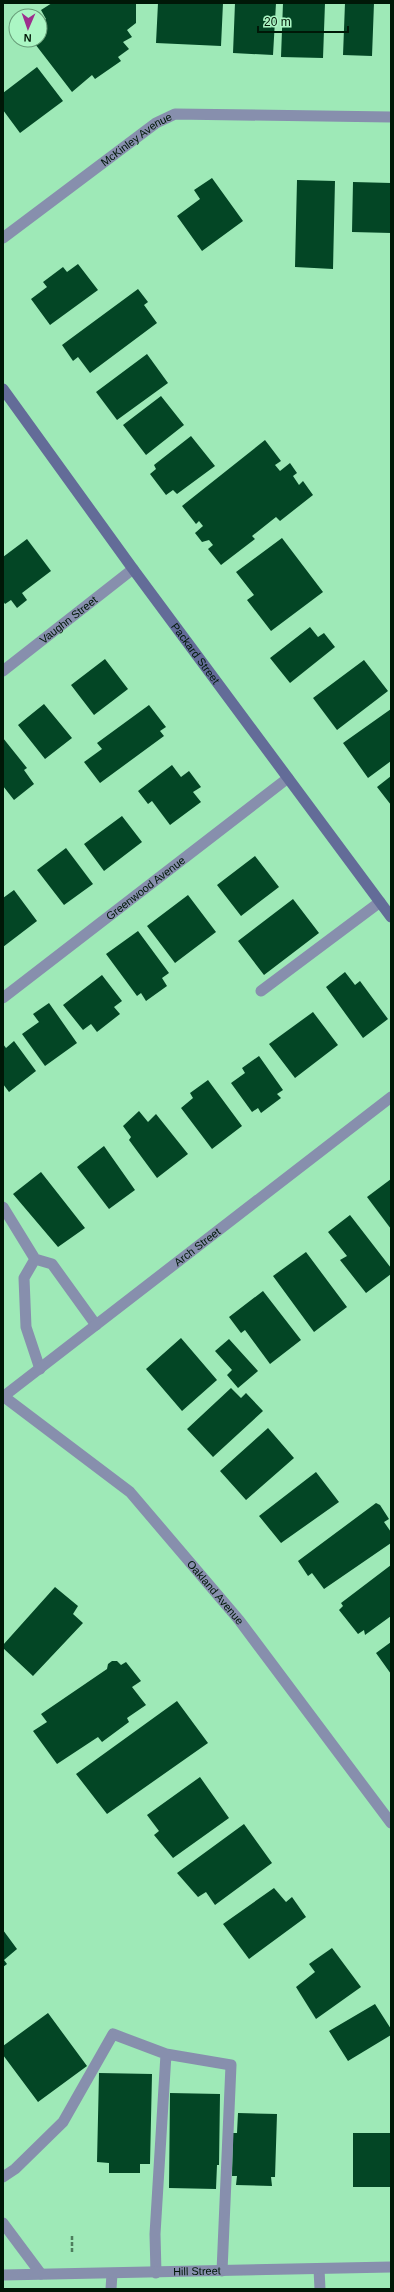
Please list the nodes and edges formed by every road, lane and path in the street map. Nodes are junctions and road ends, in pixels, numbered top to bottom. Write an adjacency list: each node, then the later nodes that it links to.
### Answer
1 (391, 117): 2 (street, McKinley Avenue)
2 (3, 238)
3 (3, 389): 4 (main road, Packard Street)
4 (133, 569): 5 (street, Vaughn Street); 6 (main road, Packard Street)
5 (3, 671)
6 (288, 778): 7 (main road, Packard Street); 10 (street, Greenwood Avenue)
7 (380, 902): 8 (main road, Packard Street); 9 (street)
8 (391, 917)
9 (261, 991)
10 (3, 998)
11 (391, 1097): 14 (street, Arch Street)
12 (3, 1207): 13 (street)
13 (35, 1259): 14 (street); 15 (street)
14 (96, 1325): 15 (street, Arch Street)
15 (40, 1369): 16 (street, Arch Street)
16 (3, 1396): 17 (street, Oakland Avenue)
17 (390, 1820)
18 (166, 2054): 19 (street); 25 (street); 26 (street)
19 (3, 2177)
20 (3, 2223): 27 (street)
21 (72, 2235): 22 (path)
22 (72, 2252)
23 (391, 2267): 24 (street, Hill Street)
24 (319, 2269): 25 (street, Hill Street); 31 (street)
25 (222, 2271): 26 (street, Hill Street)
26 (156, 2273): 28 (street, Hill Street)
27 (41, 2274): 28 (street, Hill Street); 29 (street, Hill Street)
28 (112, 2274): 30 (street)
29 (3, 2275)
30 (111, 2289)
31 (320, 2289)

